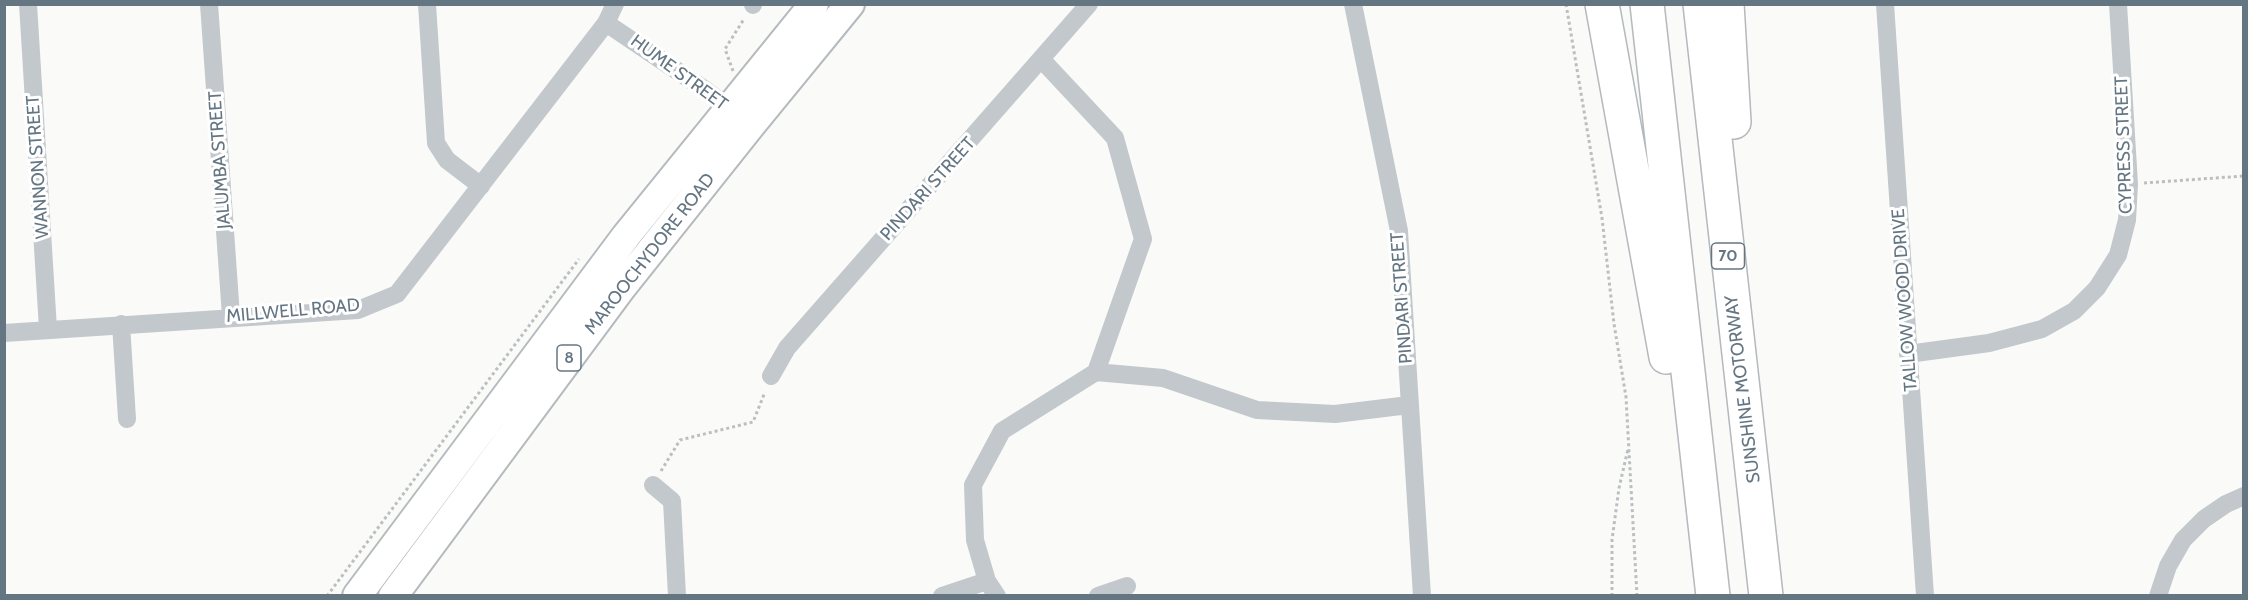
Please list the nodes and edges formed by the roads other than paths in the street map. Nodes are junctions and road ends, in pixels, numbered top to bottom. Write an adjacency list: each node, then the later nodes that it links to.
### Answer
1 (28, 4): 21 (street, WANNON STREET)
2 (209, 4): 19 (street, JALUMBA STREET)
3 (427, 4): 18 (street)
4 (615, 4): 15 (street, MILLWELL ROAD)
5 (814, 4): 17 (main road, MAROOCHYDORE ROAD / 8)
6 (850, 4): 17 (main road, MAROOCHYDORE ROAD / 8)
7 (1089, 4): 16 (street, PINDARI STREET)
8 (1353, 4): 26 (street, PINDARI STREET)
9 (1602, 4): 28 (highway)
10 (1647, 4): 28 (highway)
11 (1700, 4): 31 (highway, SUNSHINE MOTORWAY / 70)
12 (1727, 4): 31 (highway)
13 (1885, 4): 23 (street, TALLOW WOOD DRIVE)
14 (2118, 4): 23 (street, CYPRESS STREET)
15 (606, 23): 17 (street, HUME STREET); 18 (street, MILLWELL ROAD)
16 (1042, 60): 24 (street); 25 (street, PINDARI STREET)
17 (740, 116): 34 (main road, MAROOCHYDORE ROAD / 8); 35 (main road, MAROOCHYDORE ROAD / 8)
18 (481, 186): 19 (street, MILLWELL ROAD)
19 (231, 316): 20 (street, MILLWELL ROAD)
20 (121, 324): 21 (street, MILLWELL ROAD); 27 (street)
21 (48, 329): 22 (street, MILLWELL ROAD)
22 (4, 333)
23 (1908, 354): 42 (street, TALLOW WOOD DRIVE)
24 (1096, 372): 26 (street); 33 (street)
25 (771, 376)
26 (1409, 405): 39 (street, PINDARI STREET)
27 (127, 419)
28 (1699, 470): 40 (highway)
29 (653, 485): 36 (street)
30 (2244, 496): 43 (street)
31 (1756, 508): 41 (highway, SUNSHINE MOTORWAY / 70)
32 (1127, 586): 38 (street)
33 (992, 588): 37 (street)
34 (357, 596)
35 (393, 596)
36 (677, 596)
37 (942, 596)
38 (1098, 596)
39 (1422, 596)
40 (1713, 596)
41 (1766, 596)
42 (1925, 596)
43 (2158, 596)

